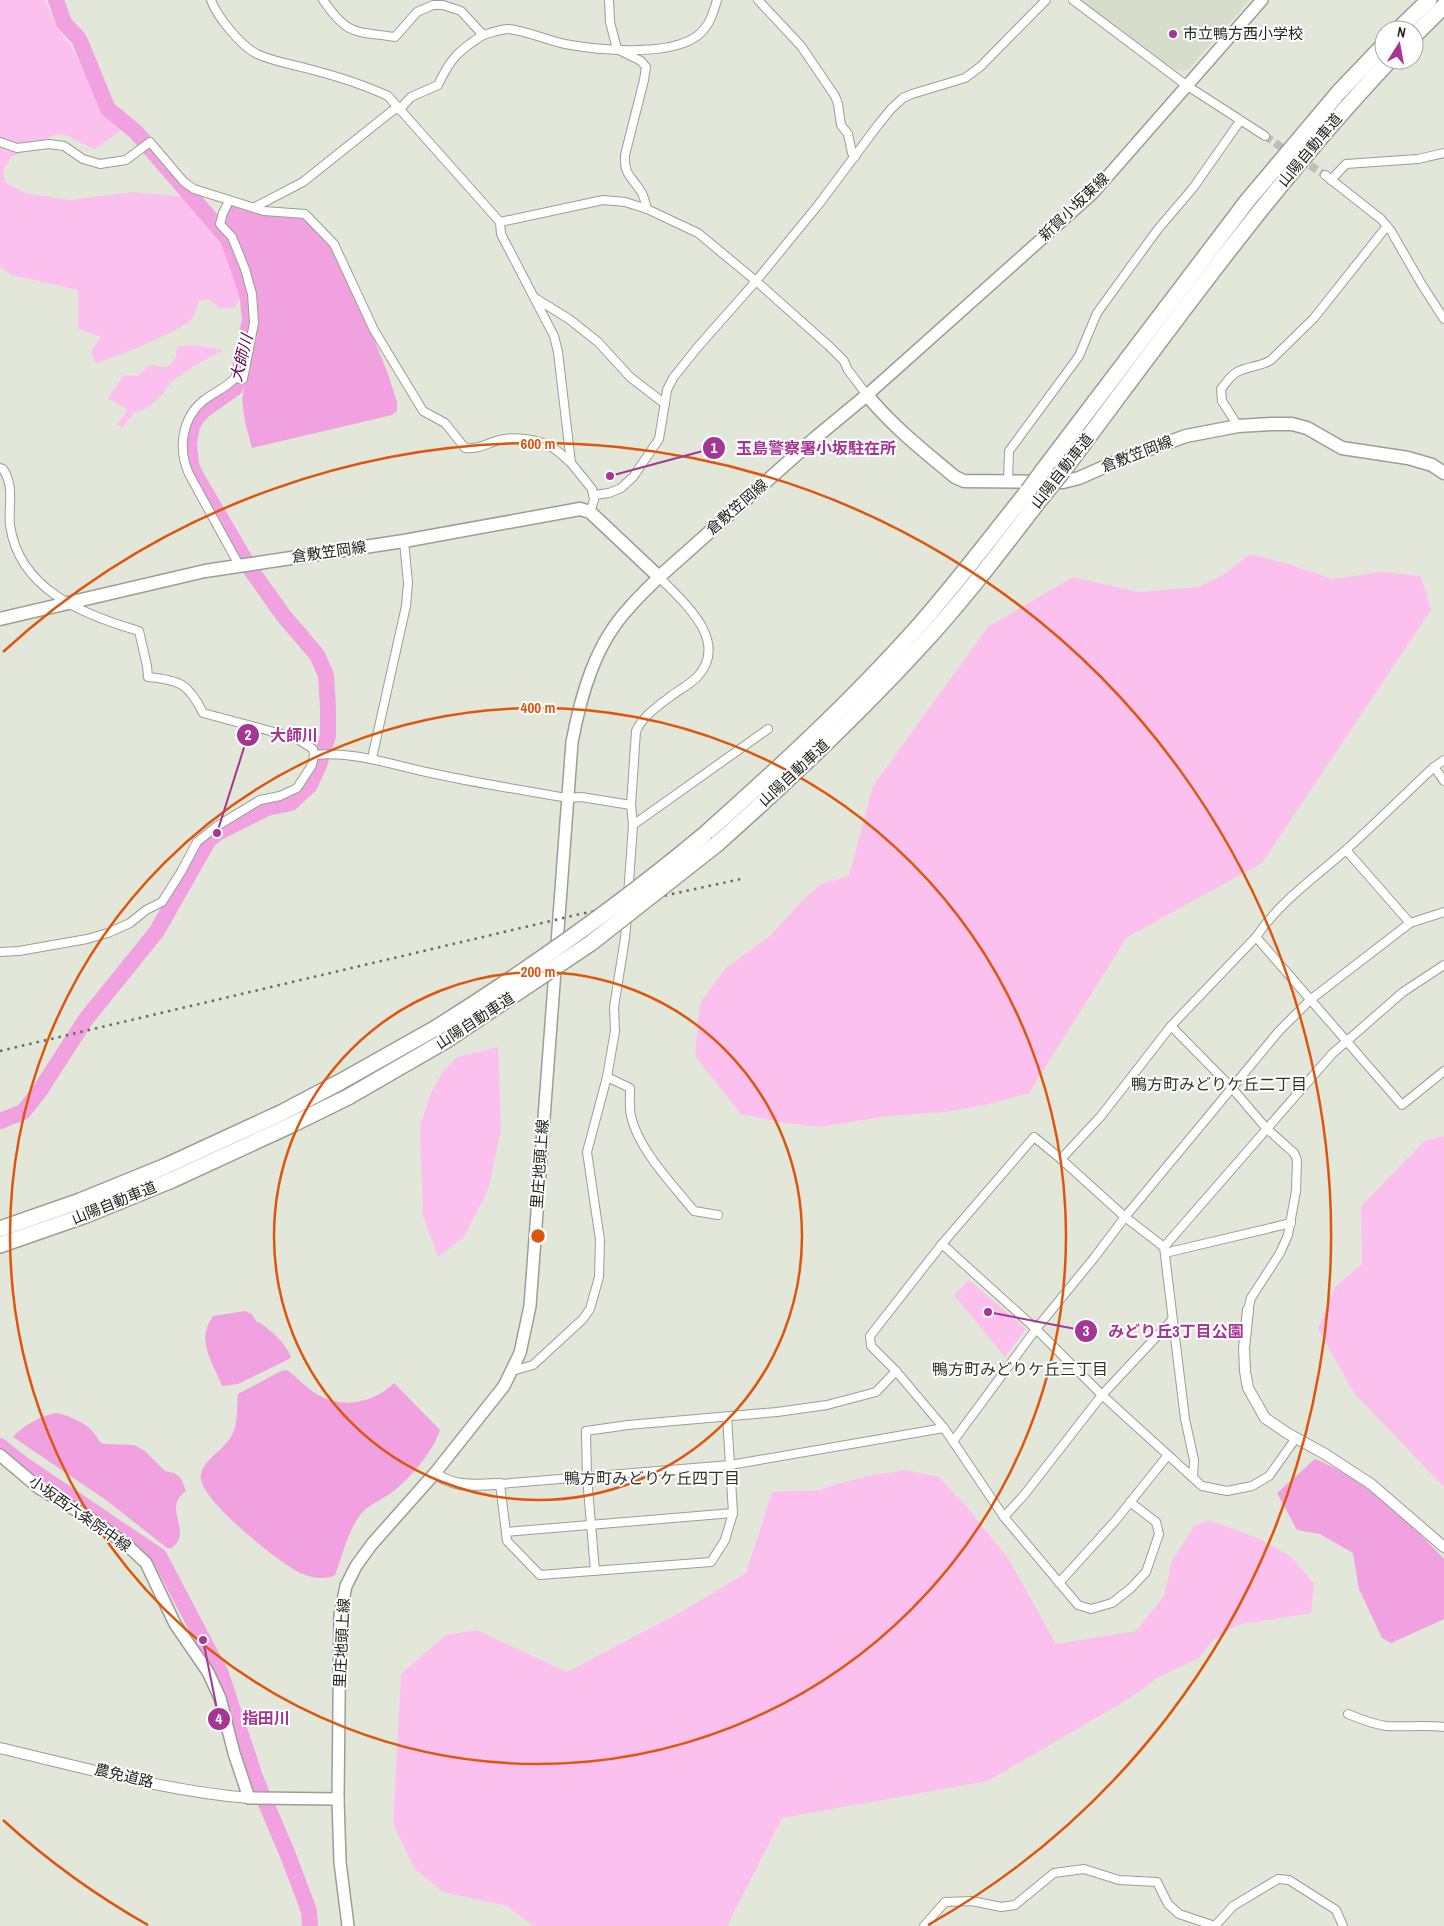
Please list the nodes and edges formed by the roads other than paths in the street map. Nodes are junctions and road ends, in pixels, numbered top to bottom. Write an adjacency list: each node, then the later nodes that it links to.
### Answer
1 (211, 0): 18 (street)
2 (324, 0): 13 (street)
3 (608, 0): 14 (street)
4 (717, 0): 14 (street)
5 (758, 0): 23 (street)
6 (1046, 0): 23 (street)
7 (1073, 0): 17 (street)
8 (1262, 0): 17 (main road, 新賀小坂東線)
9 (1429, 0): 11 (highway)
10 (1444, 6): 12 (highway)
11 (1408, 20)
12 (1424, 26)
13 (482, 35): 14 (street); 18 (street)
14 (617, 49): 26 (street)
15 (1374, 55): 55 (highway, 山陽自動車道, bridge)
16 (1380, 70): 55 (highway, 山陽自動車道, bridge)
17 (1186, 85): 19 (street); 32 (main road, 新賀小坂東線)
18 (398, 108): 25 (street); 27 (street)
19 (1240, 121): 20 (street); 38 (street)
20 (1265, 136)
21 (0, 142): 24 (street)
22 (1444, 153): 28 (street)
23 (855, 157): 29 (street)
24 (229, 201): 25 (street); 42 (street)
25 (255, 207): 35 (street)
26 (647, 208): 27 (street); 29 (street)
27 (500, 222): 30 (street)
28 (1387, 226): 31 (street); 34 (street)
29 (756, 281): 32 (street); 33 (street)
30 (533, 297): 33 (street); 35 (street)
31 (1444, 318)
32 (867, 395): 38 (main road, 倉敷笠岡線); 43 (main road, 倉敷笠岡線)
33 (665, 404): 39 (street)
34 (1238, 426): 37 (main road, 倉敷笠岡線); 38 (main road, 倉敷笠岡線)
35 (571, 463): 39 (street)
36 (0, 468): 44 (street)
37 (1444, 473)
38 (1008, 481)
39 (594, 495): 40 (street)
40 (590, 512): 41 (main road, 倉敷笠岡線); 43 (main road)
41 (404, 541): 42 (main road, 倉敷笠岡線); 48 (street)
42 (244, 564): 44 (main road, 倉敷笠岡線)
43 (659, 577): 52 (main road, 里庄地頭上線); 53 (street)
44 (69, 603): 45 (main road, 倉敷笠岡線); 47 (street)
45 (0, 619)
46 (768, 729): 54 (street)
47 (319, 754): 48 (street); 60 (street)
48 (372, 758): 52 (street)
49 (1444, 760): 50 (street)
50 (1434, 767): 51 (street); 56 (street)
51 (1444, 781)
52 (567, 798): 53 (street); 81 (main road, 里庄地頭上線)
53 (631, 805): 54 (street)
54 (633, 825): 66 (street)
55 (711, 839): 70 (highway, 山陽自動車道, bridge); 70 (highway, 山陽自動車道, bridge)
56 (1346, 850): 58 (street); 59 (street)
57 (1444, 912): 58 (street)
58 (1410, 923): 62 (street)
59 (1256, 937): 62 (street); 63 (street)
60 (0, 952)
61 (1444, 965): 64 (street)
62 (1310, 1000): 64 (street); 67 (street)
63 (1171, 1026): 67 (street); 69 (street)
64 (1346, 1041): 65 (street); 68 (street)
65 (1444, 1071)
66 (607, 1077): 71 (street); 81 (street)
67 (1232, 1088): 68 (street); 72 (street)
68 (1266, 1128): 73 (street); 77 (street)
69 (1061, 1159): 72 (street); 75 (street)
70 (83, 1208): 74 (highway, 山陽自動車道); 76 (highway, 山陽自動車道)
71 (718, 1215)
72 (1125, 1217): 77 (street); 80 (street)
73 (1291, 1223): 77 (street); 78 (street)
74 (0, 1229)
75 (942, 1244): 80 (street); 82 (street)
76 (0, 1245)
77 (1165, 1250): 79 (street)
78 (1248, 1310): 86 (street)
79 (1172, 1320): 83 (street); 93 (street)
80 (1036, 1329): 83 (street); 87 (street)
81 (512, 1370): 91 (main road, 里庄地頭上線)
82 (896, 1370): 84 (street); 85 (street)
83 (1102, 1395): 89 (street); 97 (street)
84 (727, 1417): 90 (street); 92 (street)
85 (944, 1428): 87 (street); 90 (street)
86 (1296, 1438): 93 (street); 100 (street)
87 (954, 1440): 97 (street)
88 (0, 1455): 106 (main road, 小坂西六条院中線)
89 (1168, 1455): 93 (street); 95 (street)
90 (730, 1465): 92 (street); 96 (street)
91 (435, 1473): 94 (street); 107 (main road, 里庄地頭上線)
92 (587, 1477): 94 (street); 98 (street)
93 (1193, 1477)
94 (500, 1484): 99 (street)
95 (1130, 1502): 102 (street); 102 (street)
96 (733, 1513): 98 (street); 101 (street)
97 (1004, 1517): 102 (street)
98 (591, 1525): 99 (street); 101 (street)
99 (506, 1532): 101 (street)
100 (1444, 1547)
101 (595, 1571)
102 (1059, 1583)
103 (1348, 1714): 104 (street)
104 (1444, 1727)
105 (0, 1748): 106 (street, 農免道路)
106 (253, 1798): 107 (main road)
107 (338, 1800): 108 (main road, 里庄地頭上線)
108 (348, 1926)
109 (924, 1926): 110 (street)
110 (1215, 1926): 111 (street)
111 (1343, 1926)

